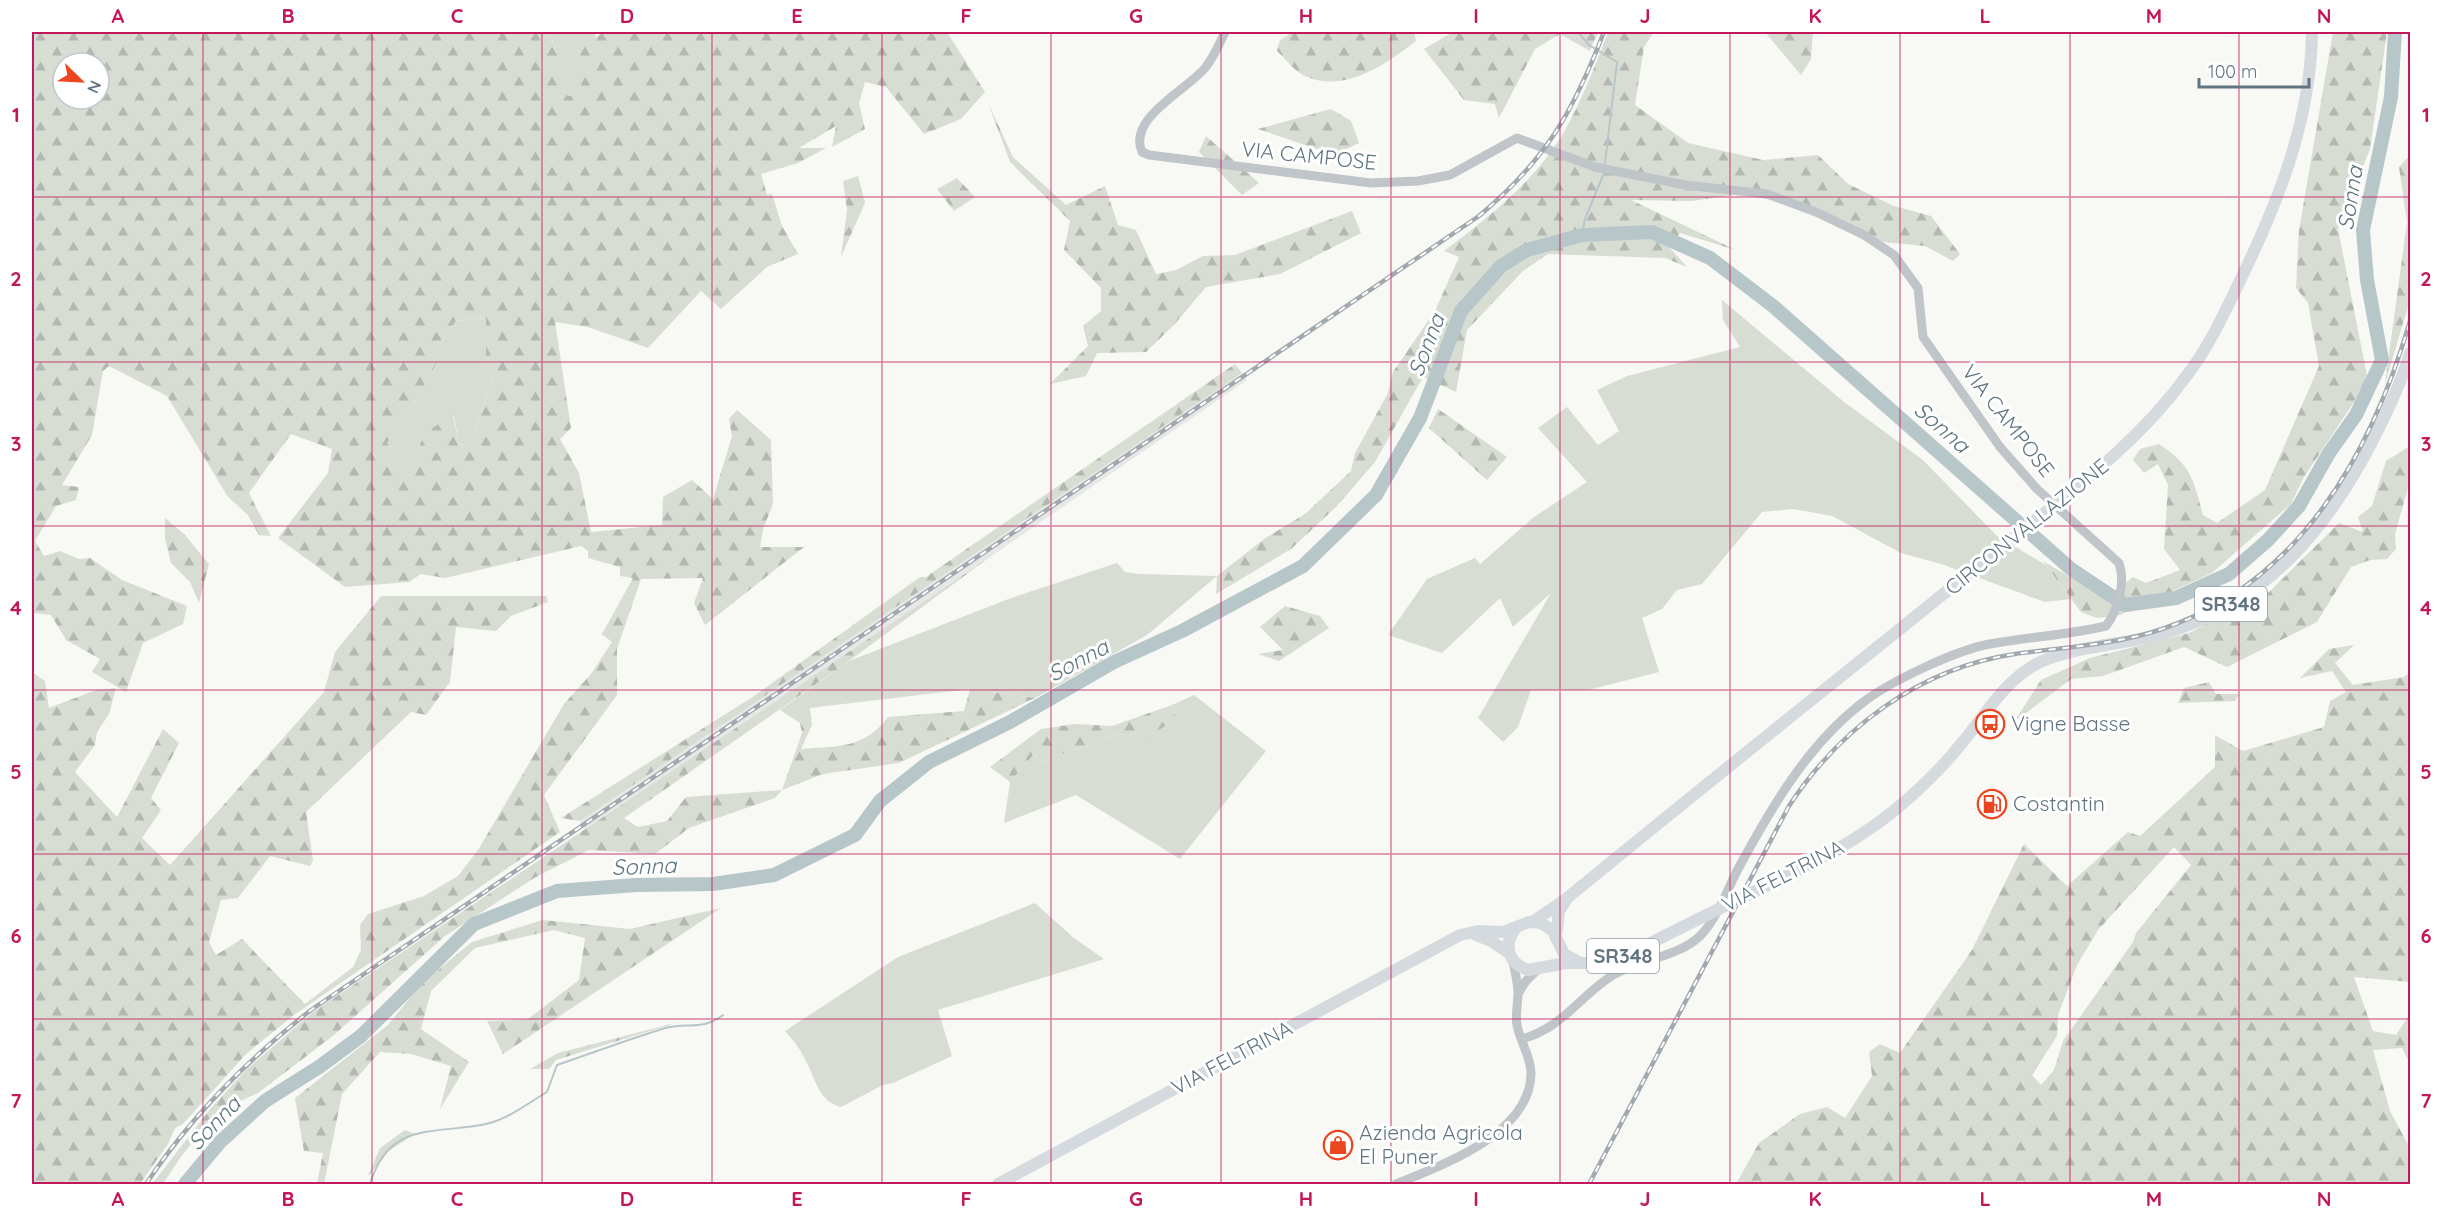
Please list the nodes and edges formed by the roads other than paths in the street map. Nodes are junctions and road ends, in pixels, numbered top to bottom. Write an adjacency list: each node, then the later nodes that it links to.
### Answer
1 (1225, 32): 13 (street, VIA CAMPOSE)
2 (2312, 32): 4 (main road, CIRCONVALLAZIONE)
3 (2410, 353): 10 (main road, VIA FELTRINA / SR348)
4 (1566, 899): 5 (main road, CIRCONVALLAZIONE); 8 (main road)
5 (1534, 921): 6 (main road, VIA FELTRINA); 8 (main road)
6 (1516, 927): 7 (main road, VIA FELTRINA); 9 (main road)
7 (1466, 934): 9 (main road, VIA FELTRINA); 14 (main road, VIA FELTRINA)
8 (1557, 941): 10 (main road, SR348); 11 (main road)
9 (1511, 958): 11 (main road, VIA FELTRINA); 12 (street)
10 (1578, 962): 11 (main road, VIA FELTRINA / SR348)
11 (1540, 969): 12 (street)
12 (1518, 995): 13 (street)
13 (1522, 1039): 15 (street)
14 (998, 1185)
15 (1396, 1185)

